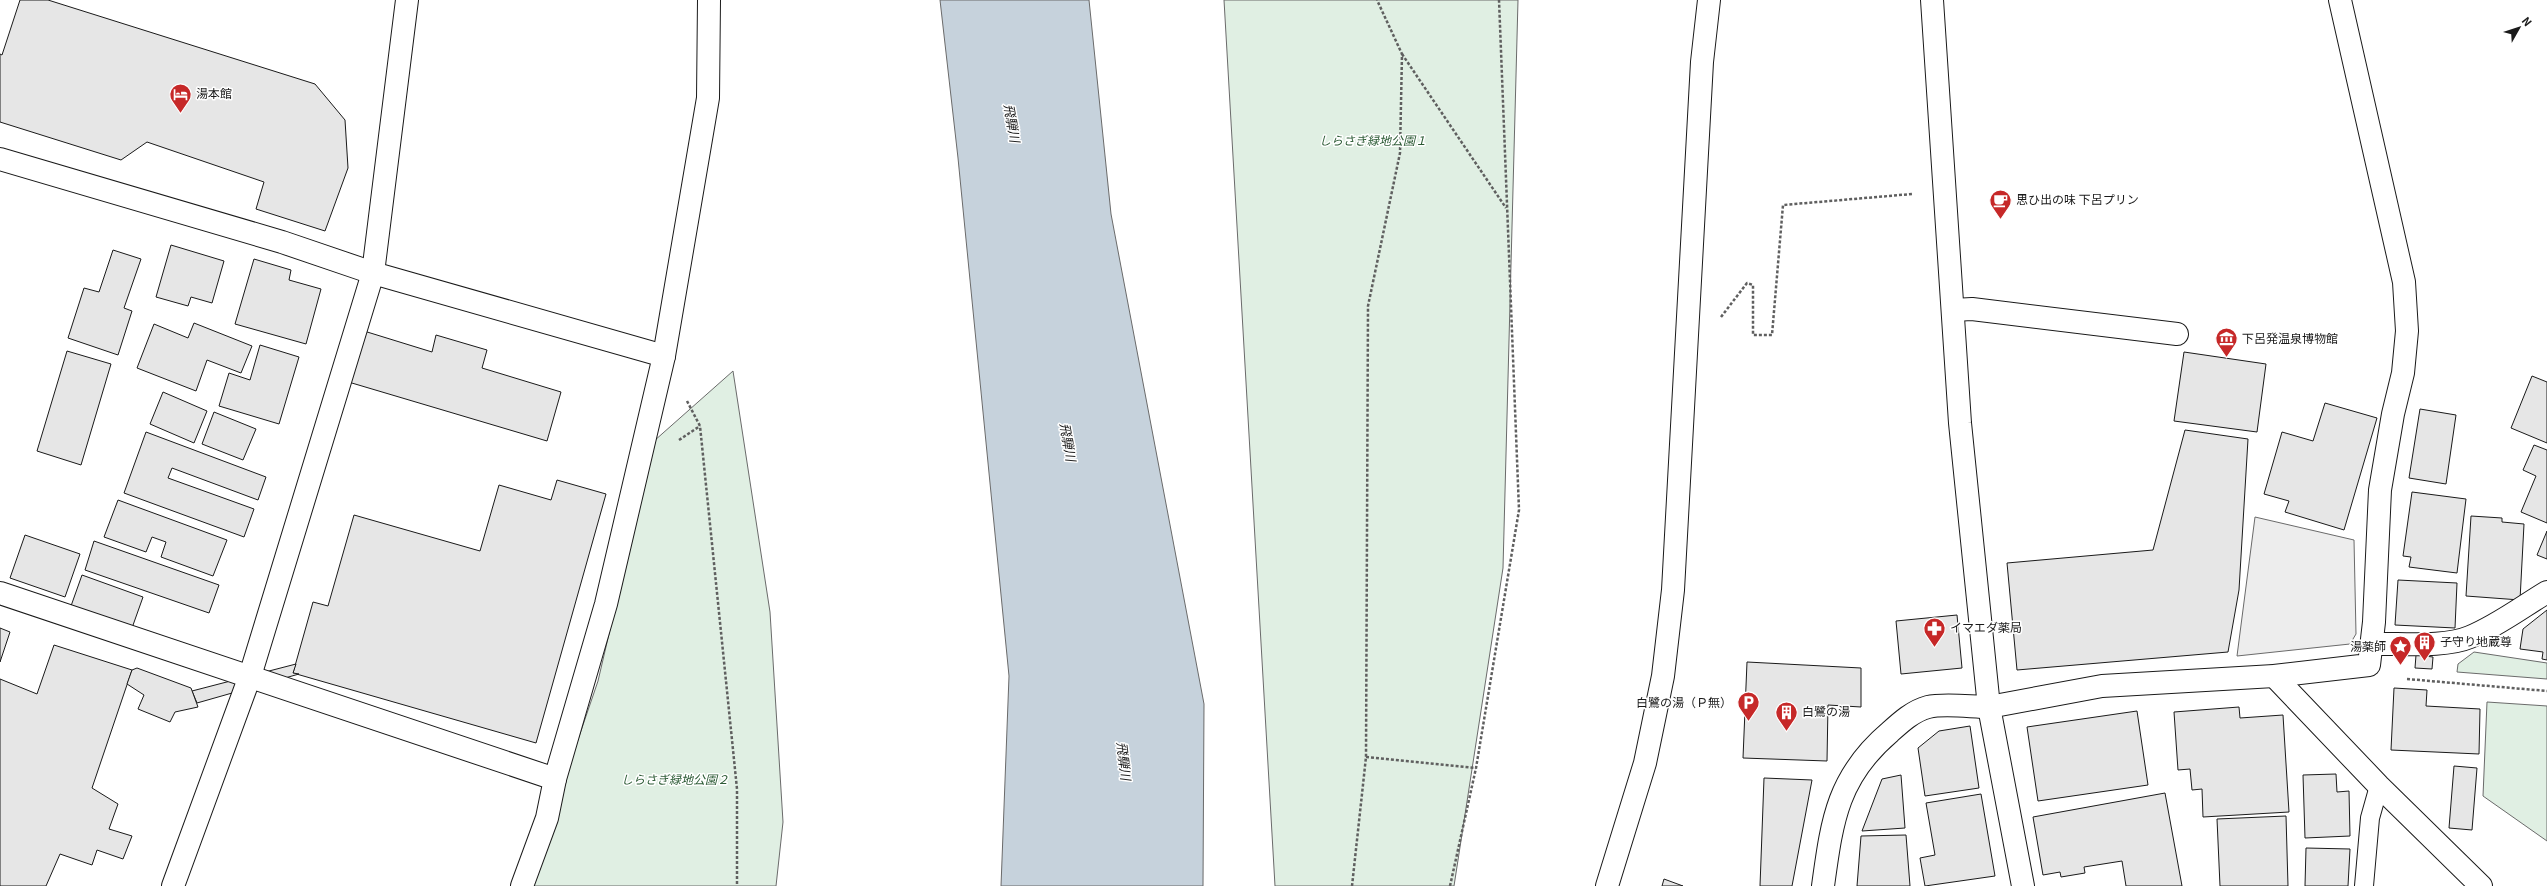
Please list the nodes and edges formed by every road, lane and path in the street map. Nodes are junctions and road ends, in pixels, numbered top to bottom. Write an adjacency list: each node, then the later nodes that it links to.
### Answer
1 (407, 0): 12 (street)
2 (709, 0): 16 (street)
3 (1377, 0): 8 (path)
4 (1499, 0): 11 (path)
5 (1709, 0): 14 (street)
6 (1932, 0): 10 (street)
7 (2340, 0): 19 (street)
8 (1402, 54): 11 (path); 25 (path)
9 (0, 159): 12 (street)
10 (1945, 191): 13 (street); 14 (path)
11 (1506, 208): 26 (path)
12 (373, 273): 16 (street); 20 (street)
13 (1953, 310): 15 (street); 24 (street)
14 (1688, 330): 34 (street)
15 (2177, 334)
16 (664, 356): 27 (street); 31 (path)
17 (2547, 592): 19 (street)
18 (0, 593): 20 (street)
19 (2372, 644): 21 (street)
20 (250, 676): 27 (street); 29 (street)
21 (2274, 676): 24 (street); 28 (street)
22 (2399, 678): 23 (path)
23 (2546, 690)
24 (1989, 707): 35 (street); 36 (street)
25 (1366, 757): 26 (path); 32 (path)
26 (1476, 768): 33 (path)
27 (555, 779): 30 (street)
28 (2379, 786): 37 (lane); 38 (street)
29 (173, 886)
30 (522, 886)
31 (738, 886)
32 (1352, 886)
33 (1450, 886)
34 (1607, 886)
35 (1823, 886)
36 (2023, 886)
37 (2364, 886)
38 (2480, 886)

